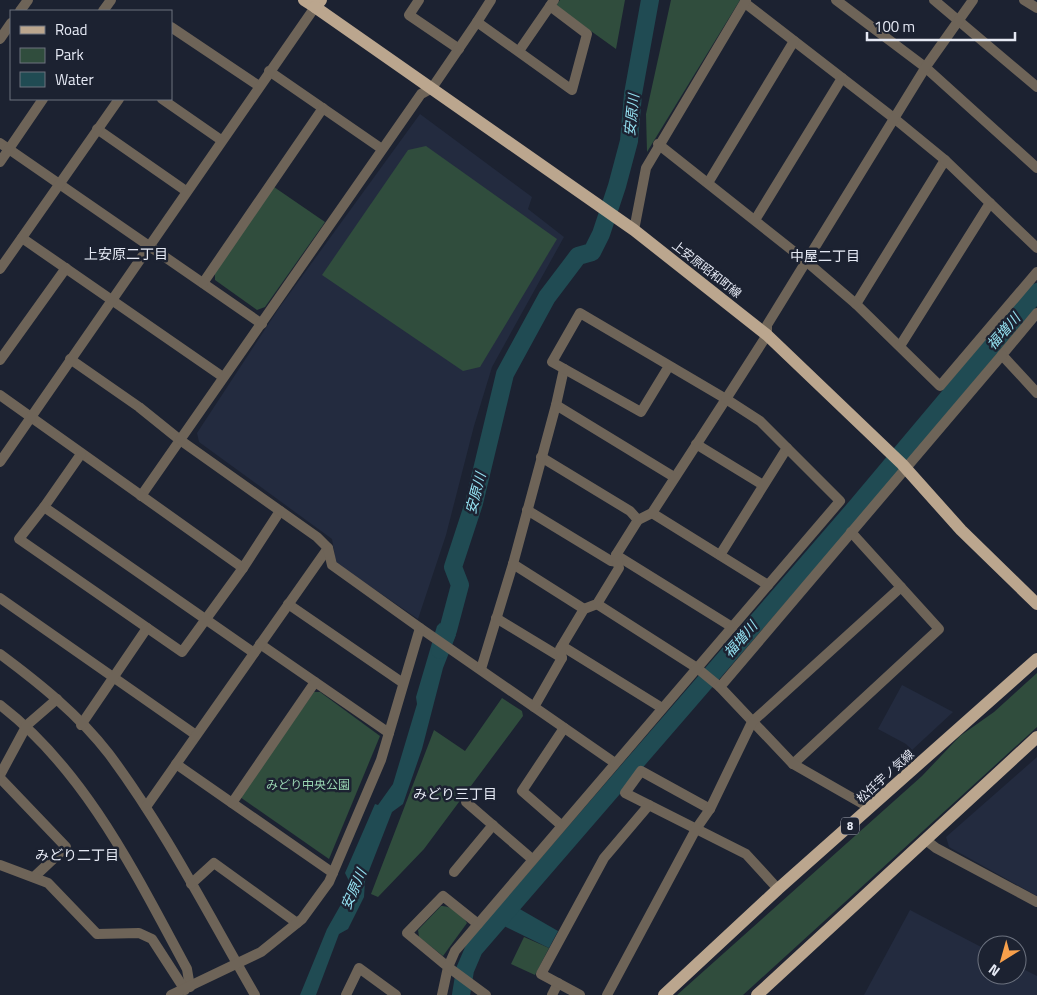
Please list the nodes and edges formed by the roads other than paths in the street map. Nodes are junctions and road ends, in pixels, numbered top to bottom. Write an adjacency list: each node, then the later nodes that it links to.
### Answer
1 (304, 0): 10 (main road, 上安原昭和町線)
2 (419, 0): 18 (street)
3 (491, 0): 13 (street)
4 (836, 0): 20 (street)
5 (934, 0): 12 (street)
6 (973, 0): 12 (street)
7 (1024, 0): 11 (street)
8 (745, 1): 17 (street); 33 (street)
9 (552, 3): 19 (street); 19 (street)
10 (318, 4): 21 (street); 25 (main road, 上安原昭和町線)
11 (1037, 8)
12 (958, 19): 20 (street); 24 (street)
13 (476, 22): 18 (street); 19 (street)
14 (10, 24): 16 (street)
15 (172, 28): 23 (street)
16 (0, 39)
17 (794, 41): 22 (street); 39 (street)
18 (459, 49): 25 (street)
19 (518, 51)
20 (925, 67): 30 (street); 38 (street)
21 (270, 71): 23 (street); 29 (street)
22 (842, 78): 30 (street); 43 (street)
23 (259, 86): 32 (street)
24 (1037, 87)
25 (432, 88): 35 (street); 44 (main road, 上安原昭和町線)
26 (42, 100): 34 (street)
27 (118, 100): 31 (street)
28 (163, 100): 32 (street)
29 (323, 108): 35 (street); 52 (street)
30 (896, 119): 36 (street); 48 (street)
31 (97, 129): 40 (street); 41 (street)
32 (221, 140): 41 (street)
33 (658, 144): 39 (street); 44 (street)
34 (4, 147): 37 (street); 40 (street)
35 (382, 149): 56 (street)
36 (945, 160): 42 (street); 54 (street)
37 (0, 162)
38 (1037, 168)
39 (708, 183): 43 (street)
40 (59, 184): 45 (street); 46 (street)
41 (186, 191): 46 (street)
42 (990, 203): 47 (street); 58 (street)
43 (755, 220): 48 (street)
44 (634, 230): 57 (main road, 上安原昭和町線)
45 (22, 238): 49 (street); 50 (street)
46 (149, 245): 52 (street); 53 (street)
47 (1037, 248)
48 (807, 262): 54 (street); 57 (street)
49 (66, 268): 53 (street); 61 (street)
50 (0, 269)
51 (1037, 272): 58 (street)
52 (203, 283): 56 (street)
53 (112, 299): 60 (street); 64 (street)
54 (856, 304): 58 (street)
55 (1037, 313): 59 (street)
56 (262, 324): 64 (street)
57 (768, 335): 67 (street); 76 (main road, 上安原昭和町線)
58 (900, 346)
59 (1002, 355): 65 (street); 76 (street)
60 (70, 359): 69 (street); 70 (street)
61 (0, 360)
62 (670, 366): 63 (street); 63 (street); 67 (street)
63 (564, 369): 68 (street)
64 (223, 378): 70 (street)
65 (1037, 393)
66 (0, 395): 69 (street)
67 (726, 399): 71 (street); 72 (street)
68 (556, 405): 74 (street); 77 (street)
69 (29, 418): 73 (street); 75 (street)
70 (180, 440): 79 (street); 82 (street)
71 (696, 444): 77 (street); 78 (street)
72 (787, 448): 78 (street); 91 (street)
73 (81, 454): 79 (street); 80 (street)
74 (541, 457): 81 (street); 84 (street)
75 (0, 462)
76 (904, 466): 85 (street); 96 (main road, 上安原昭和町線)
77 (674, 477): 83 (street)
78 (763, 485): 87 (street)
79 (141, 496): 90 (street)
80 (44, 506): 99 (street); 101 (street)
81 (527, 510): 88 (street); 89 (street)
82 (280, 511): 86 (street); 90 (street)
83 (652, 513): 84 (street); 87 (street)
84 (638, 520): 88 (street)
85 (851, 532): 92 (street); 114 (street)
86 (328, 548): 94 (street); 102 (street)
87 (720, 555): 91 (street)
88 (617, 559): 95 (street); 100 (street)
89 (513, 564): 97 (street); 98 (street)
90 (242, 568): 99 (street)
91 (768, 585): 100 (street)
92 (901, 587): 119 (street); 128 (street)
93 (0, 598): 111 (street)
94 (288, 604): 103 (street); 113 (street)
95 (597, 604): 97 (street); 110 (street)
96 (1037, 604)
97 (584, 609): 104 (street)
98 (496, 618): 107 (street); 109 (street)
99 (205, 619): 101 (street); 105 (street)
100 (732, 627): 110 (street)
101 (147, 628): 111 (street)
102 (423, 630): 109 (street); 113 (street)
103 (260, 644): 105 (street); 112 (street)
104 (562, 646): 107 (street); 118 (street)
105 (254, 653): 124 (street)
106 (0, 654): 115 (street)
107 (562, 658): 117 (street)
108 (1037, 659): 134 (main road, 松任宇ノ気線 / 8)
109 (481, 669): 117 (street)
110 (699, 670): 114 (street); 118 (street)
111 (113, 678): 120 (street); 124 (street)
112 (316, 682): 123 (street); 131 (street)
113 (403, 684): 123 (street)
114 (717, 685): 119 (street)
115 (56, 699): 120 (street); 121 (street)
116 (0, 705): 121 (street)
117 (534, 707): 122 (street)
118 (662, 708): 126 (street)
119 (752, 722): 128 (street); 135 (street)
120 (81, 725): 133 (street)
121 (26, 726): 129 (street); 153 (street)
122 (564, 728): 126 (street); 137 (street)
123 (388, 734): 143 (street)
124 (196, 735): 127 (street)
125 (1037, 737): 139 (main road)
126 (615, 763): 137 (street)
127 (176, 764): 131 (street); 133 (street)
128 (793, 764): 134 (street)
129 (0, 776): 144 (street)
130 (466, 802): 136 (street)
131 (232, 803): 143 (street)
132 (649, 805): 135 (street); 138 (street); 152 (street)
133 (146, 807): 145 (street)
134 (870, 808): 146 (main road, 松任宇ノ気線 / 8)
135 (710, 809): 138 (street)
136 (493, 825): 140 (street); 142 (street)
137 (562, 825): 140 (street)
138 (696, 829): 146 (street); 162 (street)
139 (927, 841): 147 (street); 164 (main road)
140 (532, 859): 149 (street)
141 (0, 865): 144 (street)
142 (454, 872)
143 (333, 873): 148 (street)
144 (34, 877): 153 (street)
145 (190, 884): 148 (street); 150 (street)
146 (778, 889): 163 (main road, 松任宇ノ気線 / 8)
147 (1037, 902)
148 (297, 923): 150 (street)
149 (478, 924): 151 (street); 151 (street)
150 (237, 964): 153 (street); 155 (street)
151 (451, 970): 158 (street); 159 (street)
152 (558, 983): 160 (street); 161 (street)
153 (187, 988): 154 (street)
154 (171, 995)
155 (255, 995)
156 (346, 995): 157 (street)
157 (396, 995)
158 (442, 995)
159 (486, 995)
160 (552, 995)
161 (580, 995)
162 (607, 995)
163 (664, 995)
164 (757, 995)

